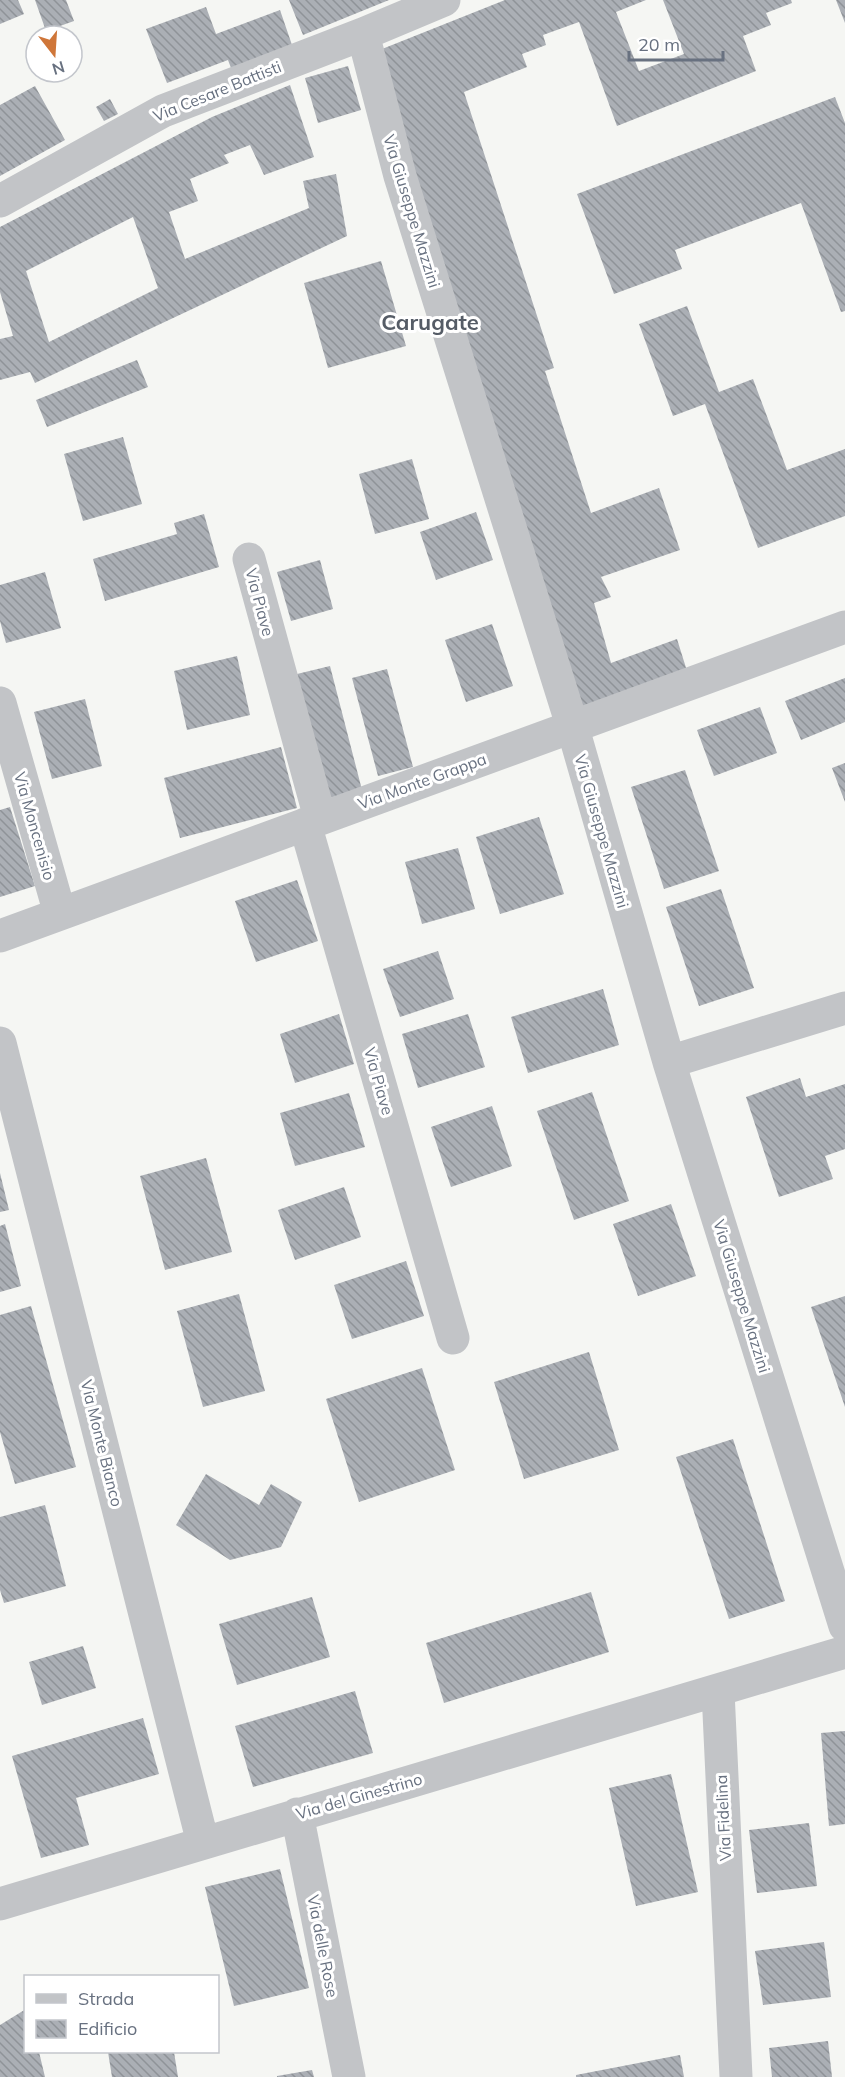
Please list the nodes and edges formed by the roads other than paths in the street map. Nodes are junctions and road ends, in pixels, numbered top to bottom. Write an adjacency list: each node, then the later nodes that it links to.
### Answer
1 (444, 0): 2 (street, Via Cesare Battisti)
2 (363, 34): 3 (street, Via Cesare Battisti); 7 (street, Via Giuseppe Mazzini)
3 (0, 201)
4 (249, 559): 8 (street, Via Piave)
5 (845, 627): 7 (street, Via Monte Grappa)
6 (0, 704): 9 (street, Via Moncenisio)
7 (572, 725): 8 (street, Via Monte Grappa); 13 (street, Via Giuseppe Mazzini)
8 (313, 821): 9 (street, Via Monte Grappa); 14 (street, Via Piave)
9 (60, 914): 10 (street, Via Monte Grappa)
10 (0, 936)
11 (845, 1008): 13 (street)
12 (0, 1043): 19 (street, Via Monte Bianco)
13 (669, 1062): 15 (street, Via Giuseppe Mazzini)
14 (453, 1338)
15 (845, 1626)
16 (845, 1652): 17 (street)
17 (718, 1691): 18 (street, Via del Ginestrino); 22 (street, Via Fidelina)
18 (297, 1814): 19 (street, Via del Ginestrino); 21 (street, Via delle Rose)
19 (203, 1843): 20 (street, Via del Ginestrino)
20 (0, 1904)
21 (349, 2077)
22 (736, 2077)

